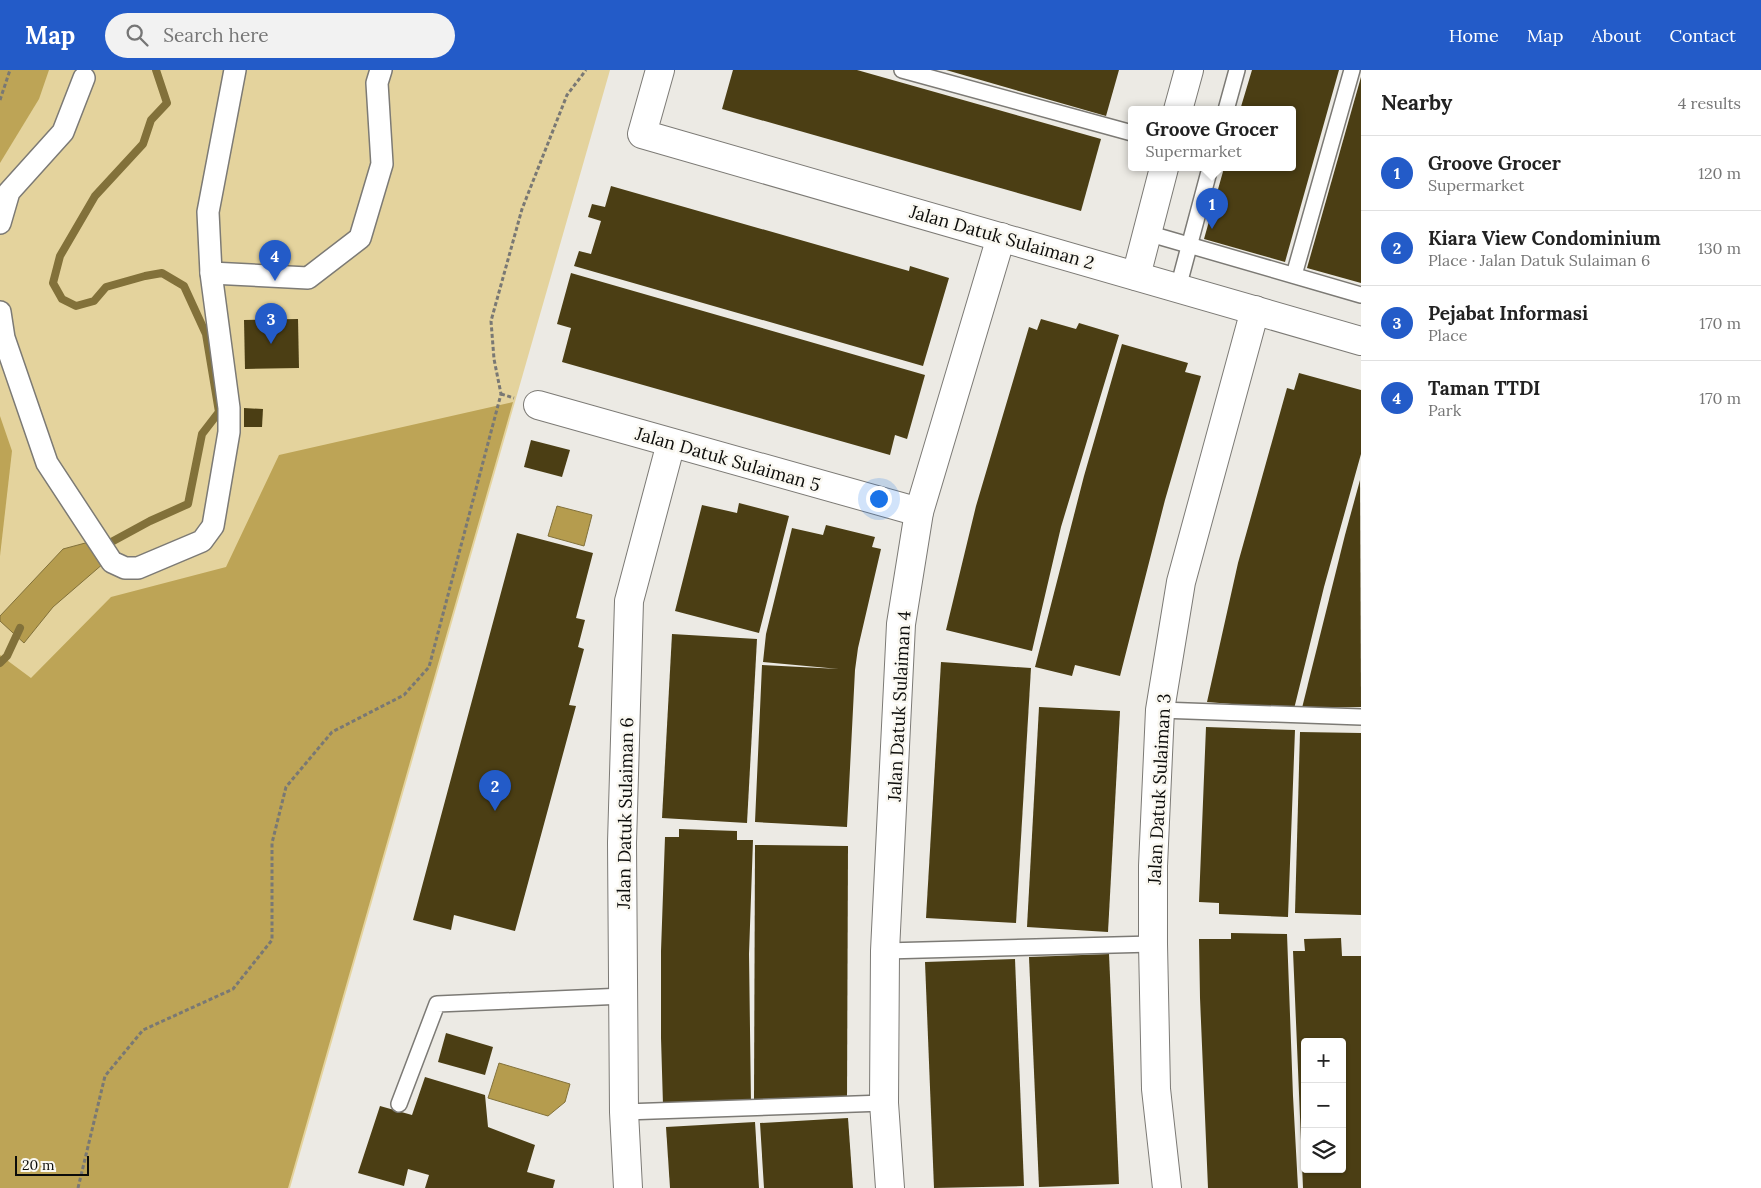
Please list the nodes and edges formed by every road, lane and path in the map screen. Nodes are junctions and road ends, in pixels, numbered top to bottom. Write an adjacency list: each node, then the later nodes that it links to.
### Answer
1 (10, 70): 11 (path)
2 (235, 70): 21 (street)
3 (381, 70): 21 (street)
4 (586, 70): 40 (path)
5 (660, 70): 19 (street, Jalan Datuk Sulaiman 2)
6 (902, 70): 14 (lane)
7 (1189, 70): 12 (street)
8 (1237, 70): 13 (lane)
9 (1352, 70): 22 (lane)
10 (84, 78): 17 (street)
11 (0, 100)
12 (1179, 106)
13 (1227, 106)
14 (1128, 132)
15 (1163, 171): 18 (street)
16 (1209, 171): 20 (lane)
17 (0, 223)
18 (1147, 233): 20 (lane); 23 (street)
19 (1001, 237): 23 (street, Jalan Datuk Sulaiman 2); 31 (street, Jalan Datuk Sulaiman 4)
20 (1189, 245): 22 (lane); 24 (lane)
21 (211, 273): 27 (street)
22 (1294, 275): 25 (lane)
23 (1136, 276): 24 (street, Jalan Datuk Sulaiman 2)
24 (1178, 288): 26 (street, Jalan Datuk Sulaiman 2)
25 (1361, 295)
26 (1255, 310): 28 (street, Jalan Datuk Sulaiman 2); 32 (street, Jalan Datuk Sulaiman 3)
27 (0, 312)
28 (1361, 341)
29 (538, 405): 30 (street, Jalan Datuk Sulaiman 5)
30 (672, 443): 31 (street, Jalan Datuk Sulaiman 5); 36 (street, Jalan Datuk Sulaiman 6)
31 (919, 512): 35 (street, Jalan Datuk Sulaiman 4)
32 (1160, 710): 33 (lane); 34 (street, Jalan Datuk Sulaiman 3)
33 (1361, 717)
34 (1152, 944): 35 (lane); 43 (street, Jalan Datuk Sulaiman 3)
35 (885, 951): 37 (street, Jalan Datuk Sulaiman 4)
36 (624, 996): 38 (lane); 39 (street, Jalan Datuk Sulaiman 6)
37 (884, 1103): 39 (lane); 42 (street, Jalan Datuk Sulaiman 4)
38 (399, 1104)
39 (624, 1112): 41 (street, Jalan Datuk Sulaiman 6)
40 (78, 1188)
41 (628, 1188)
42 (890, 1188)
43 (1167, 1188)

